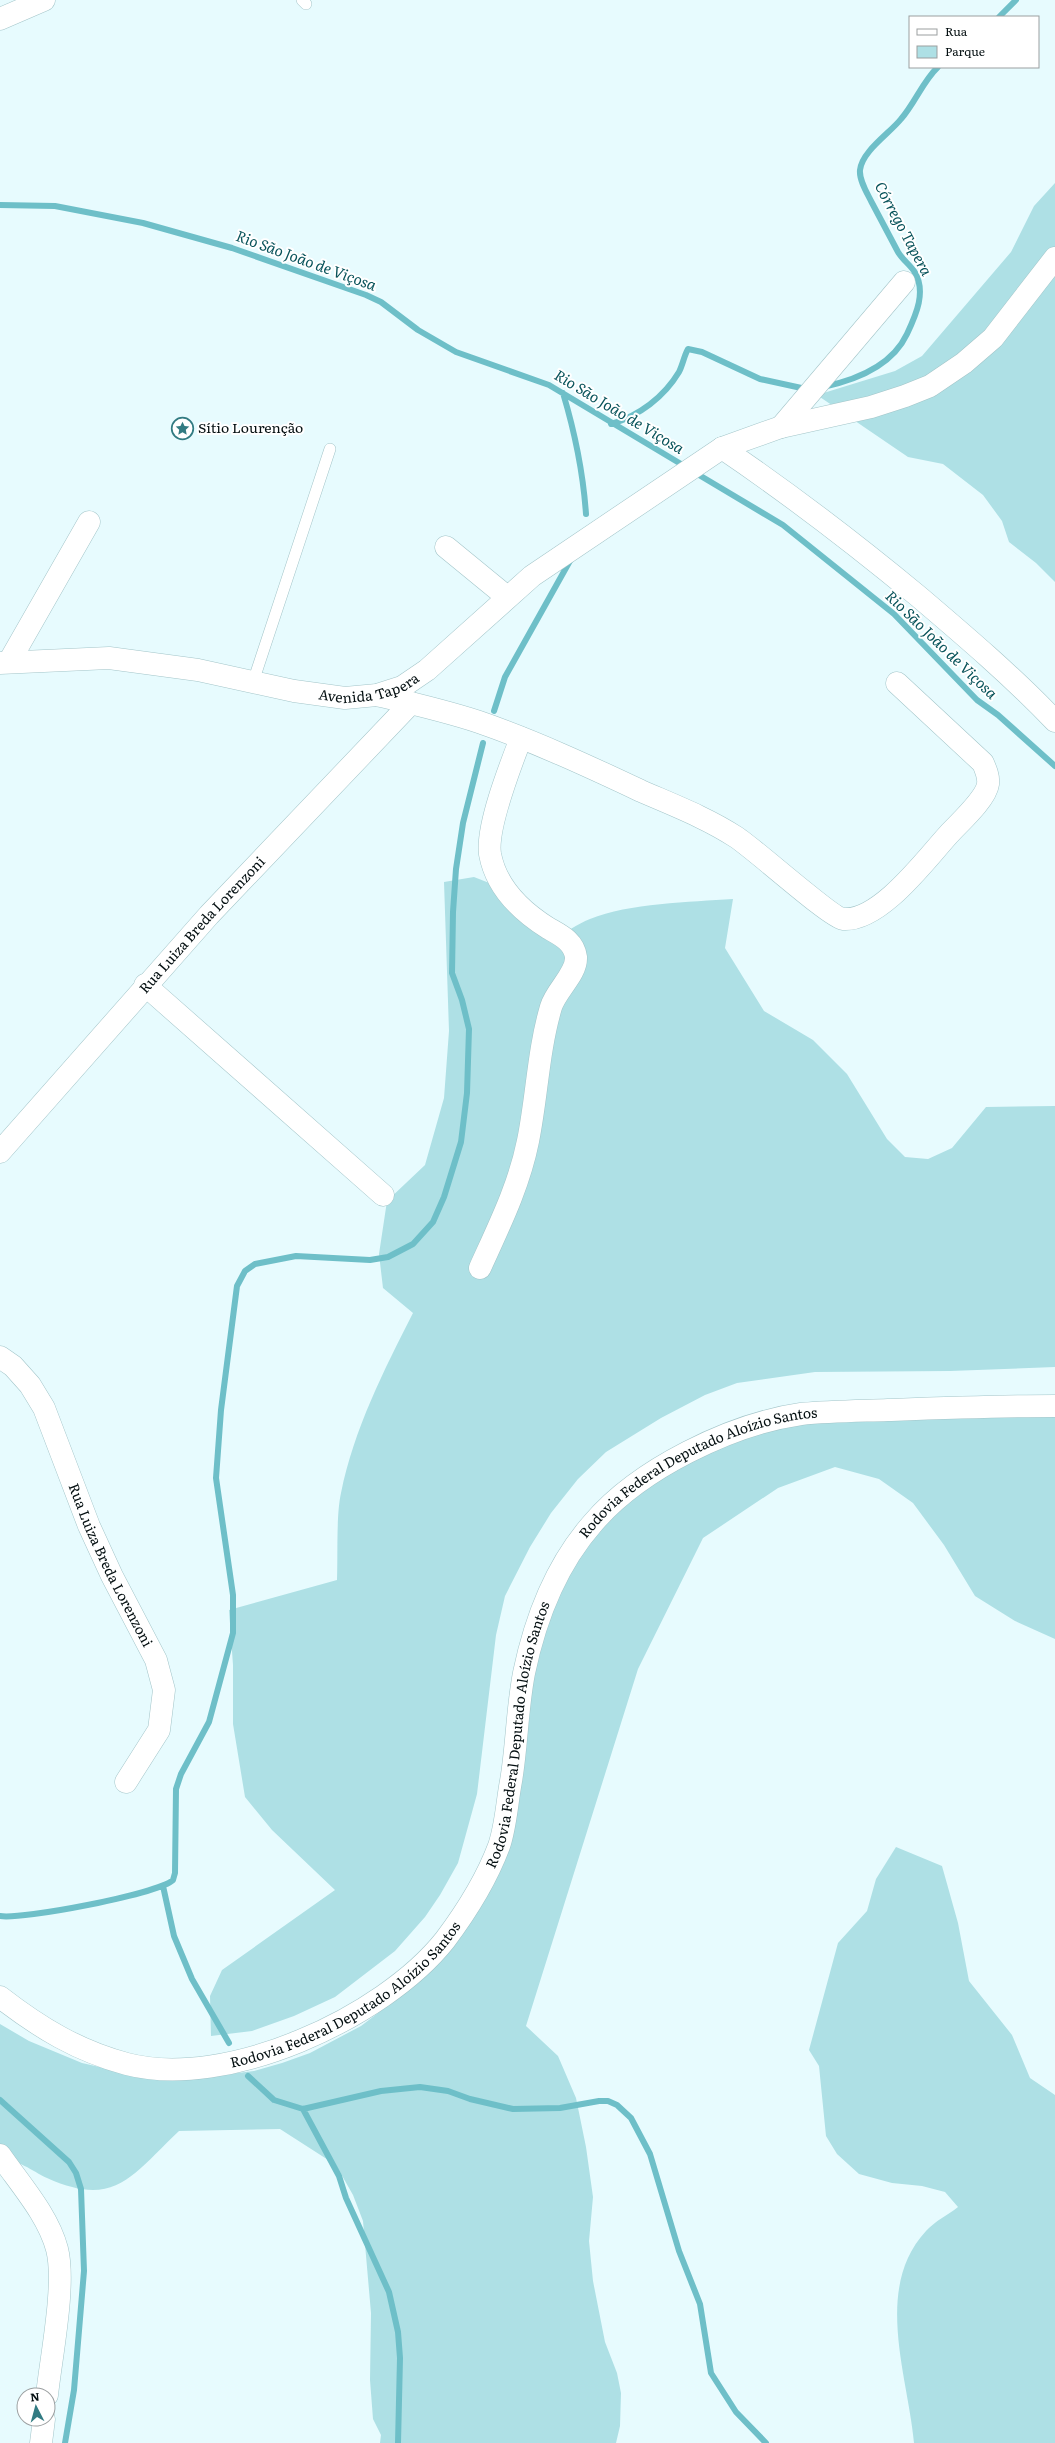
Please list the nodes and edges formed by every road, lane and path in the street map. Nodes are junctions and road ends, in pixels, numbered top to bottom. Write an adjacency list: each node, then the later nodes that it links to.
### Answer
1 (44, 0): 2 (main road)
2 (0, 20)
3 (1055, 258): 5 (main road, Avenida Tapera)
4 (904, 282): 5 (main road)
5 (781, 427): 7 (main road, Avenida Tapera)
6 (330, 449): 12 (lane)
7 (715, 452): 10 (main road, Avenida Tapera); 16 (main road)
8 (89, 522): 11 (main road)
9 (446, 546): 10 (main road)
10 (507, 597): 14 (main road, Avenida Tapera)
11 (5, 663): 12 (main road, Avenida Tapera)
12 (253, 682): 14 (main road, Avenida Tapera)
13 (897, 683): 17 (main road)
14 (377, 695): 15 (main road)
15 (411, 703): 17 (main road); 18 (main road, Rua Luiza Breda Lorenzoni)
16 (1055, 721)
17 (521, 738): 21 (main road)
18 (145, 985): 19 (main road, Rua Luiza Breda Lorenzoni); 20 (main road)
19 (0, 1152)
20 (382, 1195)
21 (480, 1268)
22 (0, 1357): 24 (main road, Rua Luiza Breda Lorenzoni)
23 (1055, 1406): 25 (main road, Rodovia Federal Deputado Aloízio Santos)
24 (126, 1782)
25 (0, 1997)
26 (0, 2155): 27 (main road)
27 (48, 2387)
28 (43, 2427): 29 (main road)
29 (41, 2443)

